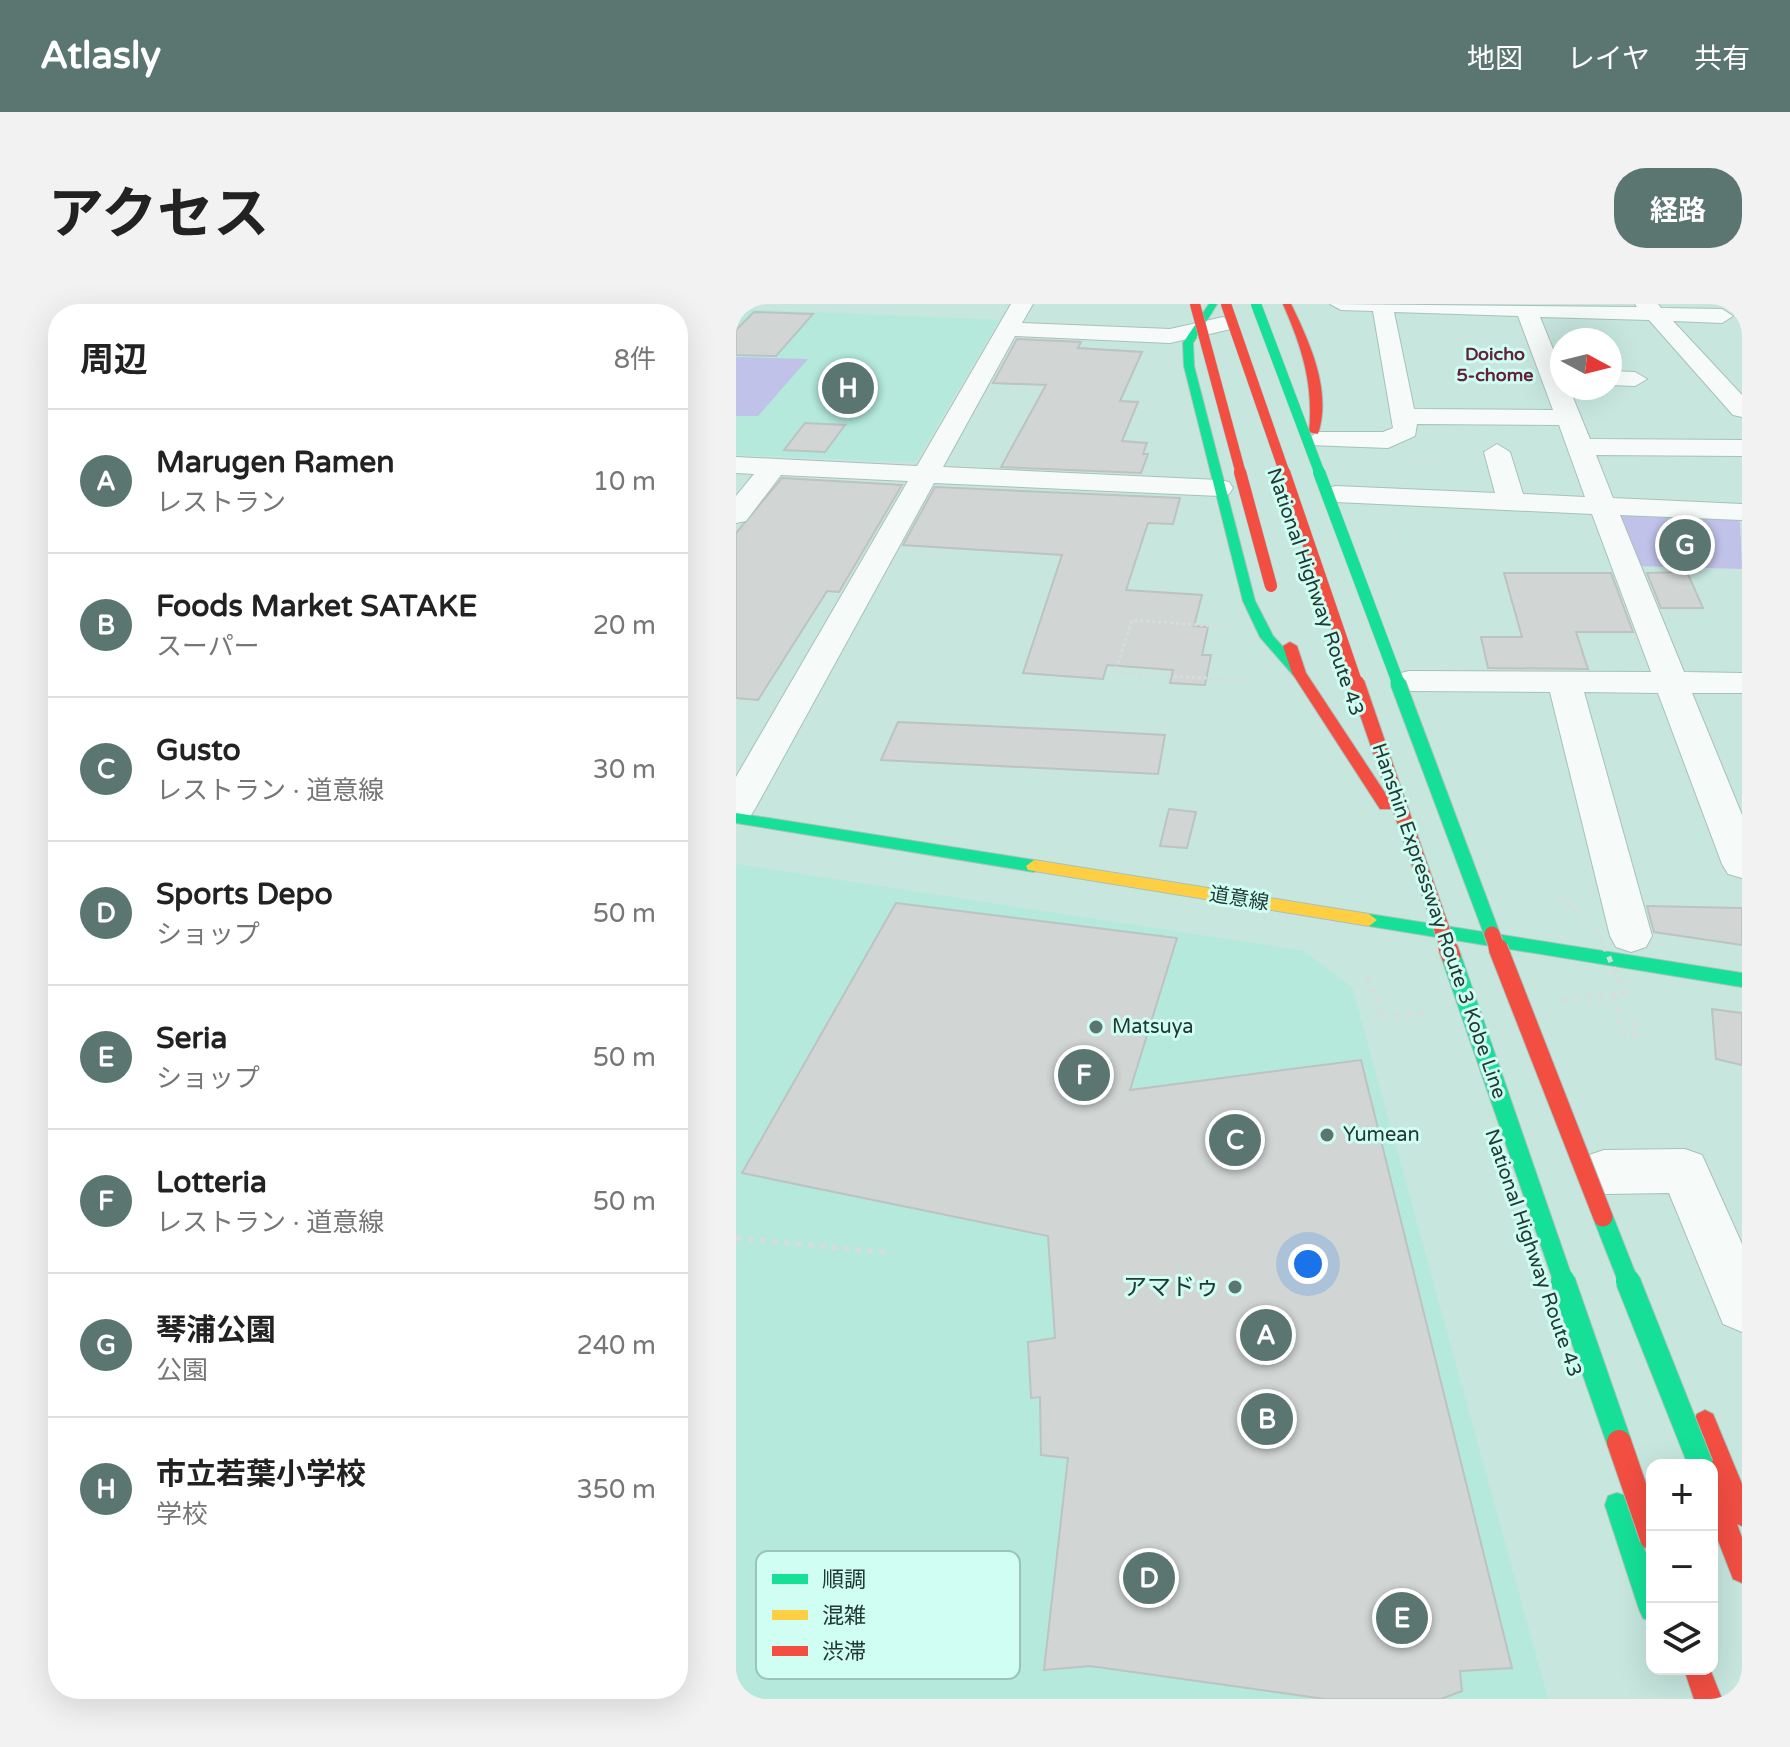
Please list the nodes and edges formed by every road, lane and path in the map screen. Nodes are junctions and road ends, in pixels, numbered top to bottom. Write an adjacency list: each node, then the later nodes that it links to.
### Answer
1 (1195, 304): 42 (main road, bridge)
2 (1256, 304): 71 (main road, Hanshin Expressway Route 3 Kobe Line, bridge)
3 (1263, 304): 25 (main road)
4 (1287, 304): 15 (main road)
5 (1304, 304): 15 (main road)
6 (1341, 304): 7 (street)
7 (1382, 305): 8 (street); 23 (street)
8 (1525, 307): 10 (street); 16 (street)
9 (1220, 309): 13 (street); 51 (main road, National Highway Route 43); 75 (main road, Hanshin Expressway Route 3 Kobe Line, bridge)
10 (1650, 310): 11 (street); 22 (street)
11 (1717, 310): 14 (street)
12 (1015, 317): 13 (street); 33 (street)
13 (1194, 331): 34 (main road)
14 (1742, 335)
15 (1323, 362): 20 (main road)
16 (1550, 363)
17 (1622, 378): 18 (street)
18 (1635, 379)
19 (1333, 381): 20 (main road)
20 (1320, 400): 25 (main road)
21 (1562, 400): 24 (street)
22 (1742, 410)
23 (1403, 416): 24 (street); 25 (street)
24 (1566, 418): 26 (street)
25 (1316, 436): 35 (main road)
26 (1577, 447): 27 (street); 37 (street)
27 (1742, 448)
28 (1497, 452): 36 (street)
29 (1397, 461): 30 (path)
30 (1442, 461)
31 (736, 465): 32 (street)
32 (773, 467): 33 (street); 40 (street)
33 (927, 474): 34 (street); 52 (street)
34 (1219, 488): 45 (main road)
35 (1336, 494): 36 (street); 47 (main road)
36 (1511, 502): 37 (street)
37 (1600, 506): 38 (street); 49 (street)
38 (1742, 512)
39 (1382, 514): 41 (path)
40 (736, 515)
41 (1396, 538)
42 (1273, 593)
43 (1229, 627): 46 (path)
44 (1285, 630): 45 (main road)
45 (1299, 673): 51 (main road)
46 (1243, 680)
47 (1409, 681): 48 (street); 58 (main road)
48 (1564, 681): 49 (street); 57 (street)
49 (1669, 681): 50 (street); 54 (street)
50 (1742, 683)
51 (1385, 805): 56 (main road, National Highway Route 43)
52 (736, 809)
53 (736, 818): 56 (main road, 道意線)
54 (1742, 864)
55 (1560, 896): 57 (path)
56 (1424, 929): 58 (main road, 道意線); 65 (main road, National Highway Route 43)
57 (1613, 932)
58 (1512, 941): 60 (main road, 道意線); 64 (main road)
59 (1368, 976): 63 (path)
60 (1742, 980)
61 (1614, 995): 62 (path)
62 (1636, 1013)
63 (1382, 1017)
64 (1604, 1172): 68 (street); 69 (main road)
65 (1510, 1185)
66 (736, 1238): 67 (path)
67 (891, 1253)
68 (1742, 1306)
69 (1673, 1343)
70 (1696, 1400): 74 (main road)
71 (1699, 1459)
72 (1611, 1488): 77 (main road)
73 (1718, 1508): 76 (main road)
74 (1742, 1514)
75 (1650, 1531)
76 (1742, 1570)
77 (1650, 1603)
78 (1699, 1675): 79 (main road)
79 (1708, 1699)

